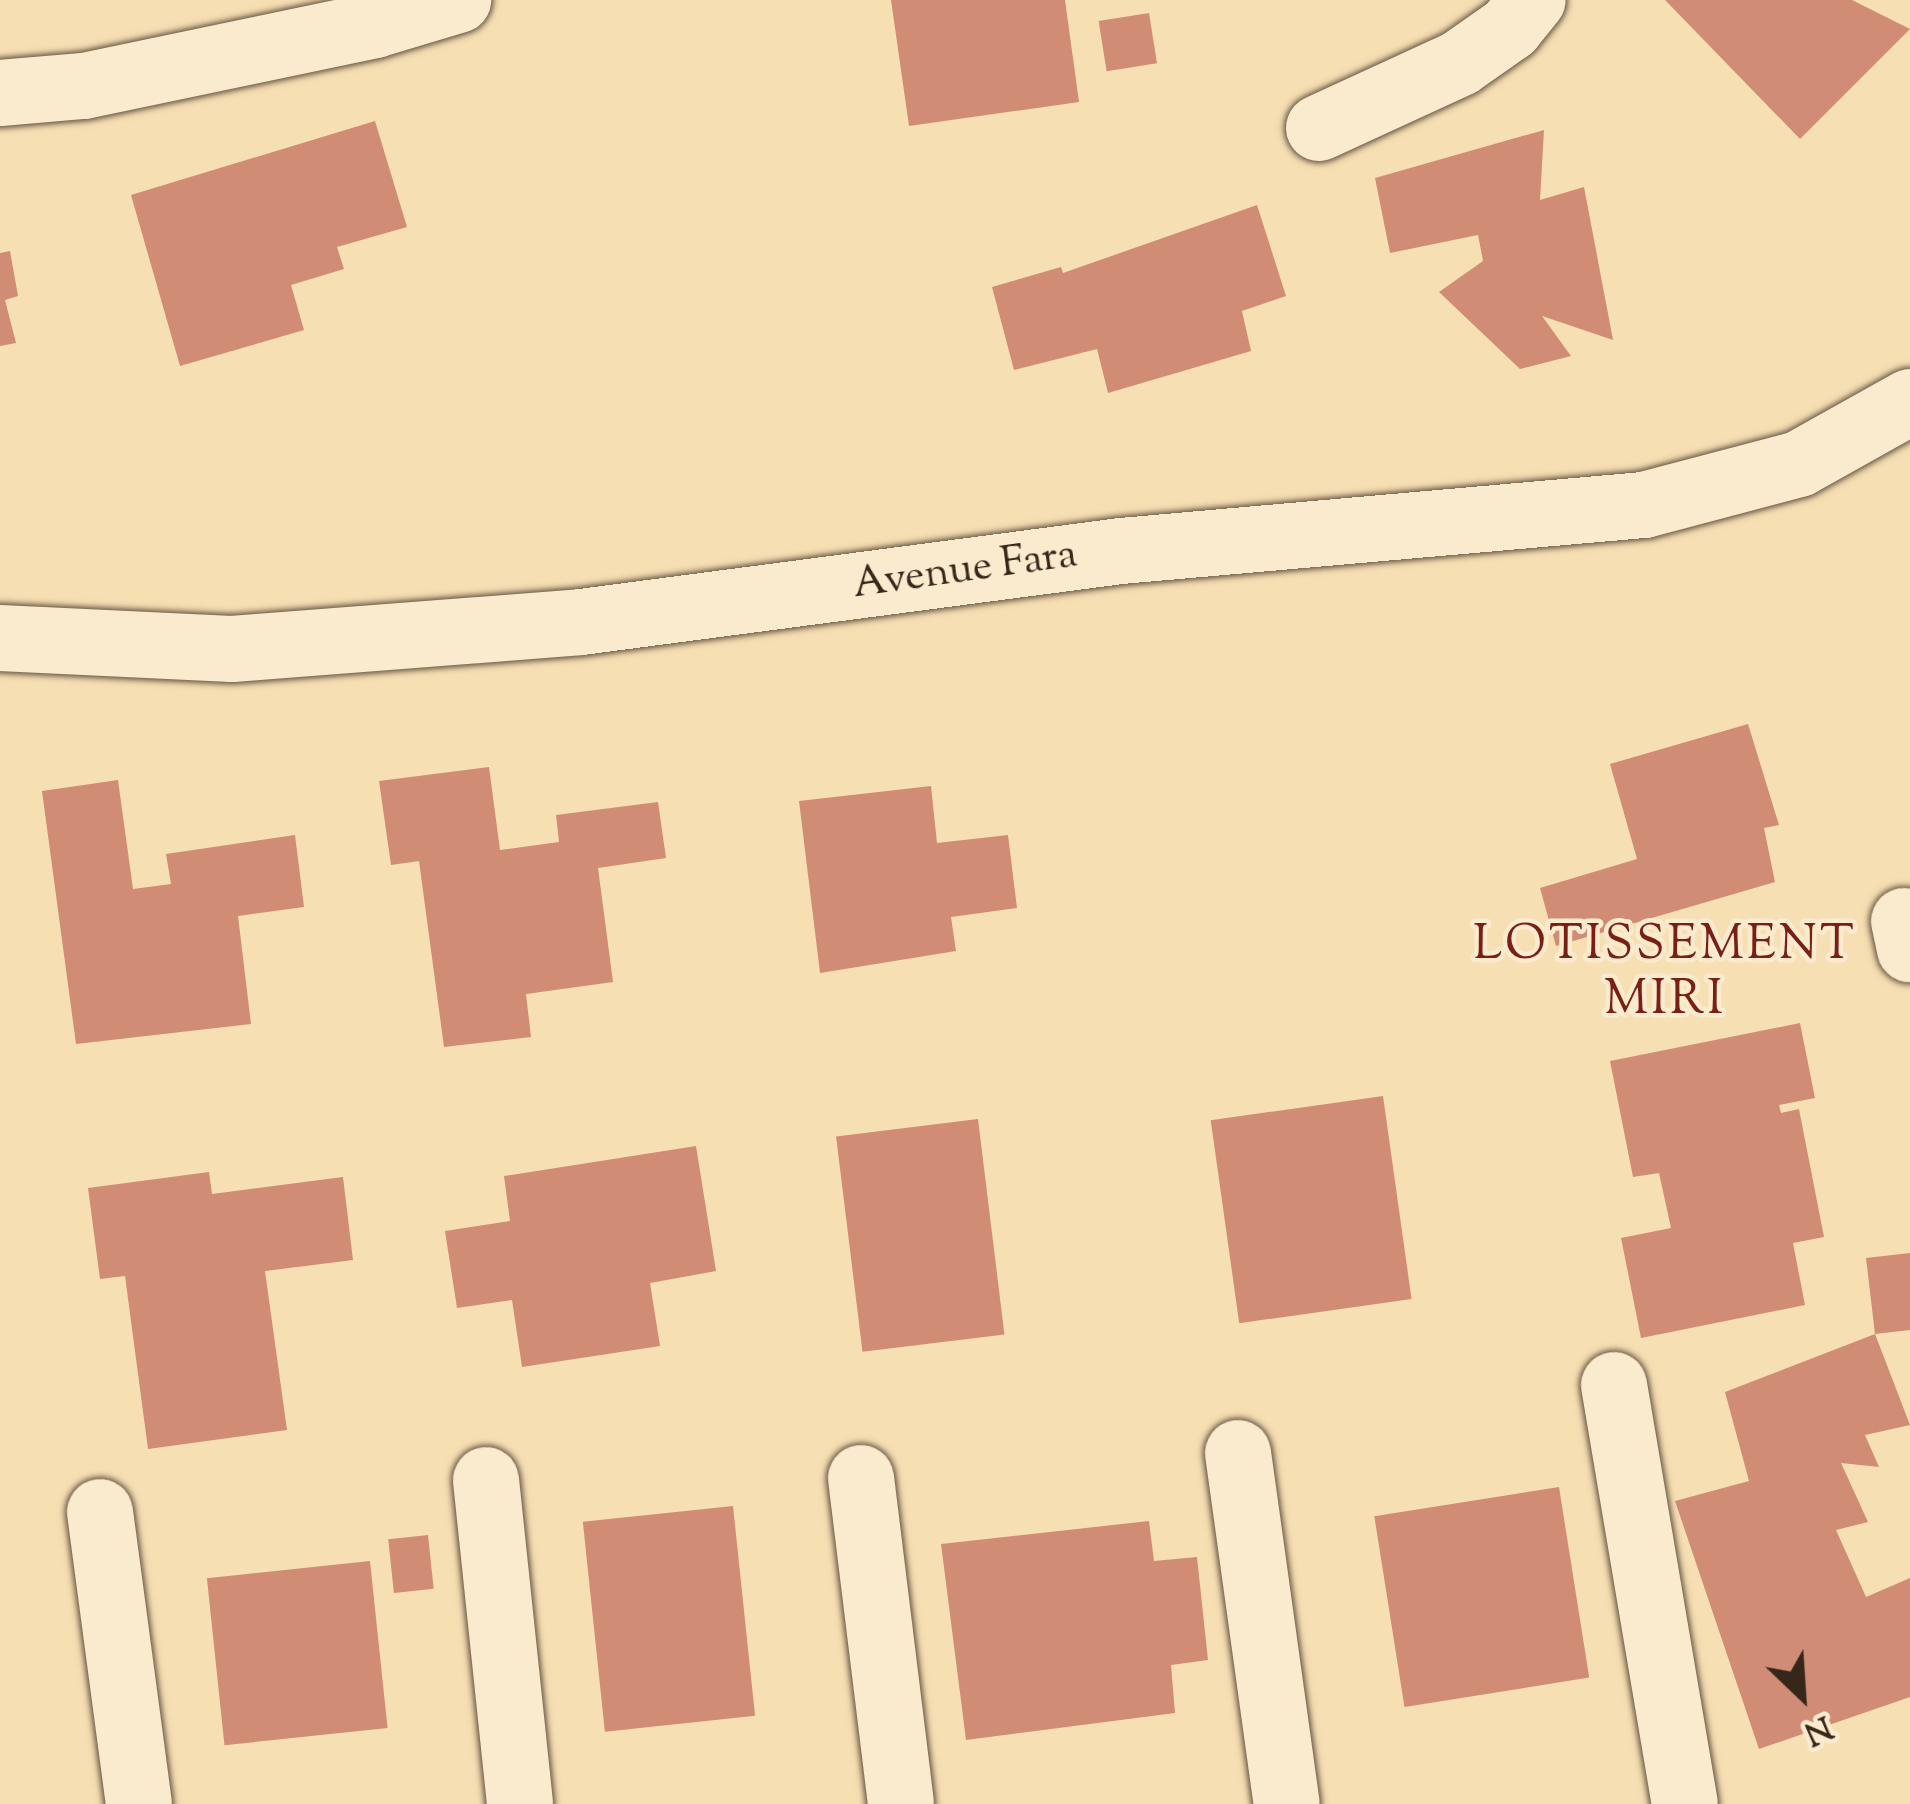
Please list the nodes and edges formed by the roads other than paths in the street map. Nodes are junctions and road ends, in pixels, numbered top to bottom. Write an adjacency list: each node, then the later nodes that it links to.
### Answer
1 (458, 0): 3 (street)
2 (1533, 0): 4 (street)
3 (0, 93)
4 (1319, 128)
5 (1910, 402): 6 (street, Avenue Fara)
6 (0, 638)
7 (1615, 1385): 16 (street)
8 (1238, 1453): 15 (street)
9 (861, 1478): 14 (street)
10 (486, 1480): 13 (street)
11 (100, 1511): 12 (street)
12 (139, 1804)
13 (520, 1804)
14 (901, 1804)
15 (1287, 1804)
16 (1684, 1804)

